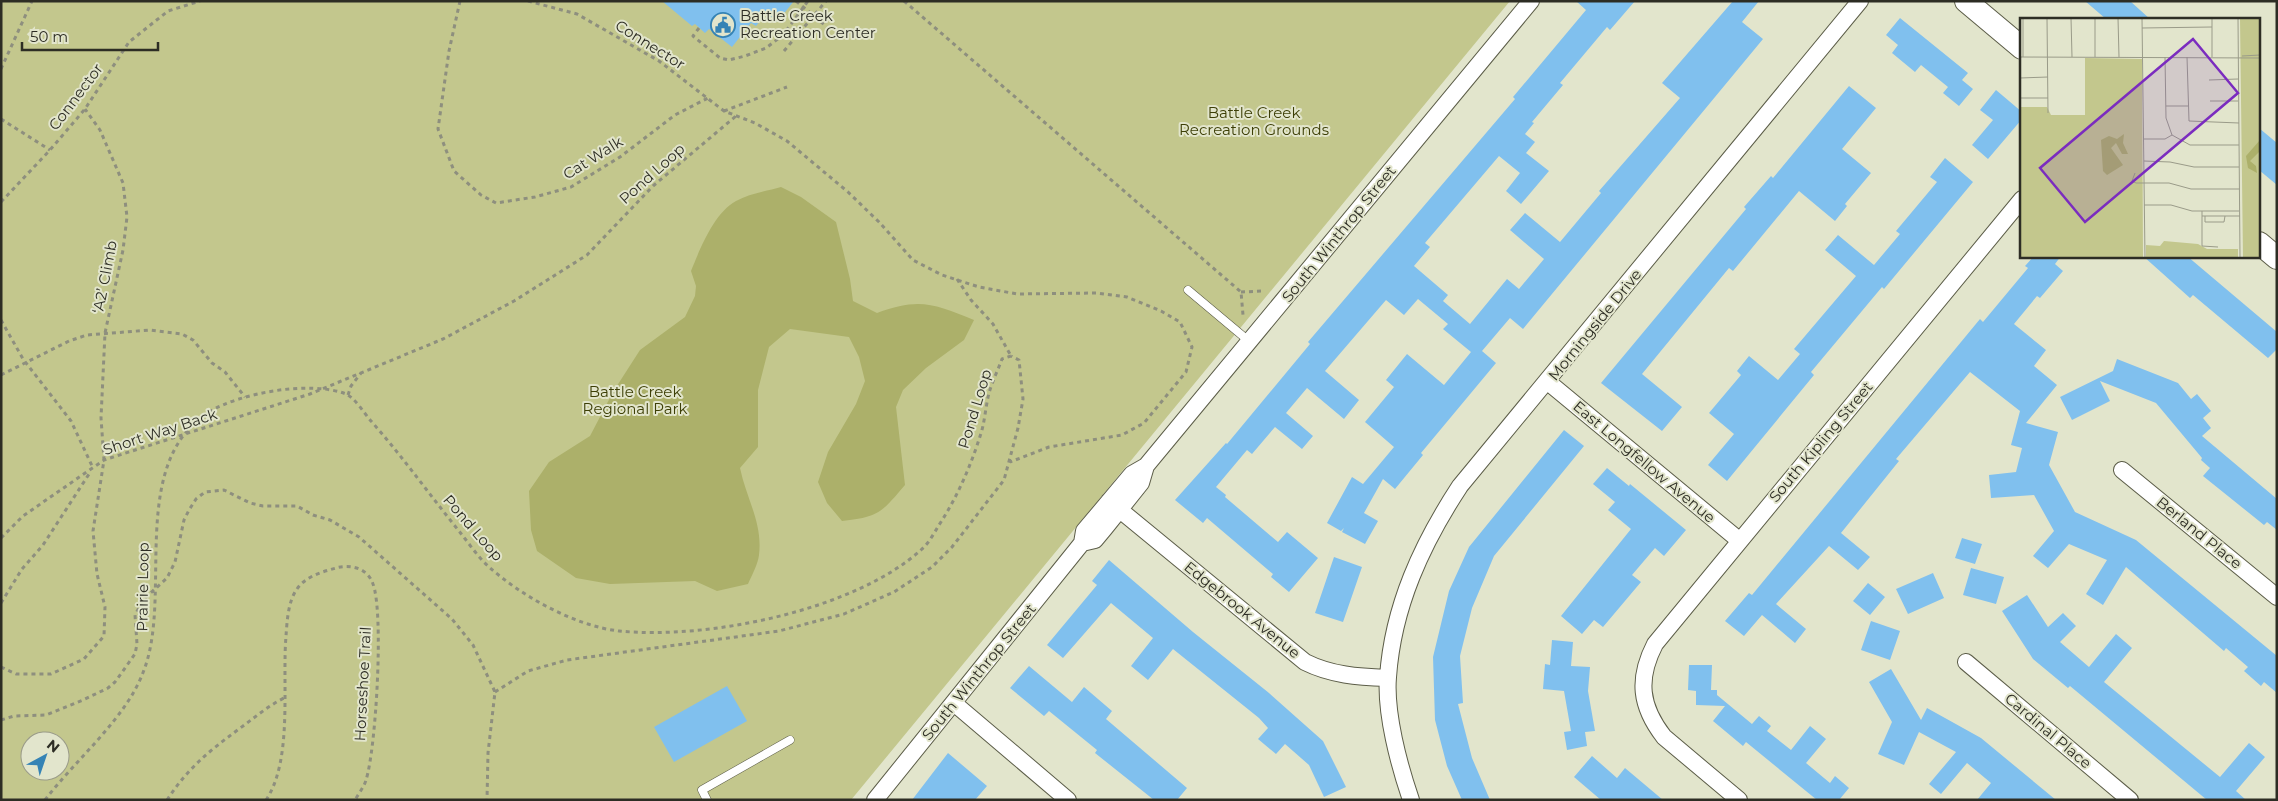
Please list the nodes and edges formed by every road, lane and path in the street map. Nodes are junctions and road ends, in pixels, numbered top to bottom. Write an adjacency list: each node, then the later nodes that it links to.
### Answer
1 (32, 1): 18 (path)
2 (200, 1): 21 (path, Connector)
3 (460, 1): 20 (path, Cat Walk)
4 (528, 1): 20 (path, Connector)
5 (796, 1): 12 (path)
6 (808, 1): 12 (path)
7 (826, 1): 13 (path)
8 (904, 1): 33 (path)
9 (1531, 1): 37 (street, South Winthrop Street)
10 (1860, 1): 42 (street, Morningside Drive)
11 (1966, 1): 16 (street)
12 (803, 7): 13 (path); 15 (path)
13 (814, 16): 14 (path); 17 (path)
14 (826, 26)
15 (699, 28)
16 (2020, 46)
17 (784, 51)
18 (1, 69)
19 (787, 87): 22 (path)
20 (708, 98): 22 (path, Connector)
21 (85, 108): 25 (path, Connector); 36 (path, ‘A2’ Climb)
22 (724, 111): 23 (path, Connector)
23 (736, 116): 30 (path); 40 (path, Pond Loop)
24 (1, 119): 25 (path)
25 (50, 150): 27 (path, Connector)
26 (2020, 201): 53 (street, South Kipling Street)
27 (1, 202)
28 (2260, 244): 29 (street)
29 (2277, 258)
30 (957, 279): 38 (path); 48 (path)
31 (1188, 290): 37 (lane)
32 (1262, 291): 33 (path)
33 (1240, 292): 34 (path)
34 (1243, 315)
35 (1, 320): 39 (path)
36 (105, 333): 39 (path); 45 (path); 47 (path, ‘A2’ Climb)
37 (1250, 342): 51 (street, South Winthrop Street)
38 (1011, 356): 44 (path, Pond Loop); 48 (path)
39 (27, 364): 41 (path); 49 (path)
40 (361, 372): 43 (path, Short Way Back); 44 (path)
41 (1, 375)
42 (1548, 382): 53 (street, East Longfellow Avenue); 59 (street, Morningside Drive)
43 (321, 390): 44 (path, Prairie Loop); 45 (path, Prairie Loop); 46 (path, Short Way Back)
44 (348, 395)
45 (245, 397): 46 (path, Prairie Loop)
46 (184, 436): 47 (path, Short Way Back); 54 (path, Prairie Loop)
47 (104, 460): 49 (path, Short Way Back); 58 (path, ‘A2’ Climb)
48 (1010, 462): 60 (path)
49 (93, 468): 52 (path); 56 (path, Short Way Back)
50 (2122, 470): 55 (street, Berland Place)
51 (1114, 505): 59 (street, Edgebrook Avenue); 62 (street, South Winthrop Street)
52 (1, 538)
53 (1740, 541): 74 (street, South Kipling Street)
54 (156, 588): 60 (path); 63 (path); 65 (path, Prairie Loop)
55 (2277, 597)
56 (1, 603)
57 (1966, 662): 75 (street, Cardinal Place)
58 (1, 667)
59 (1387, 678): 73 (street)
60 (495, 692): 69 (path)
61 (285, 698): 66 (path); 67 (path); 68 (path, Horseshoe Trail)
62 (955, 704): 71 (street, South Winthrop Street); 72 (street)
63 (1, 720)
64 (790, 740): 70 (lane)
65 (45, 800)
66 (168, 800)
67 (266, 800)
68 (355, 800)
69 (487, 800)
70 (707, 800)
71 (875, 800)
72 (1068, 800)
73 (1411, 800)
74 (1740, 800)
75 (2130, 800)

